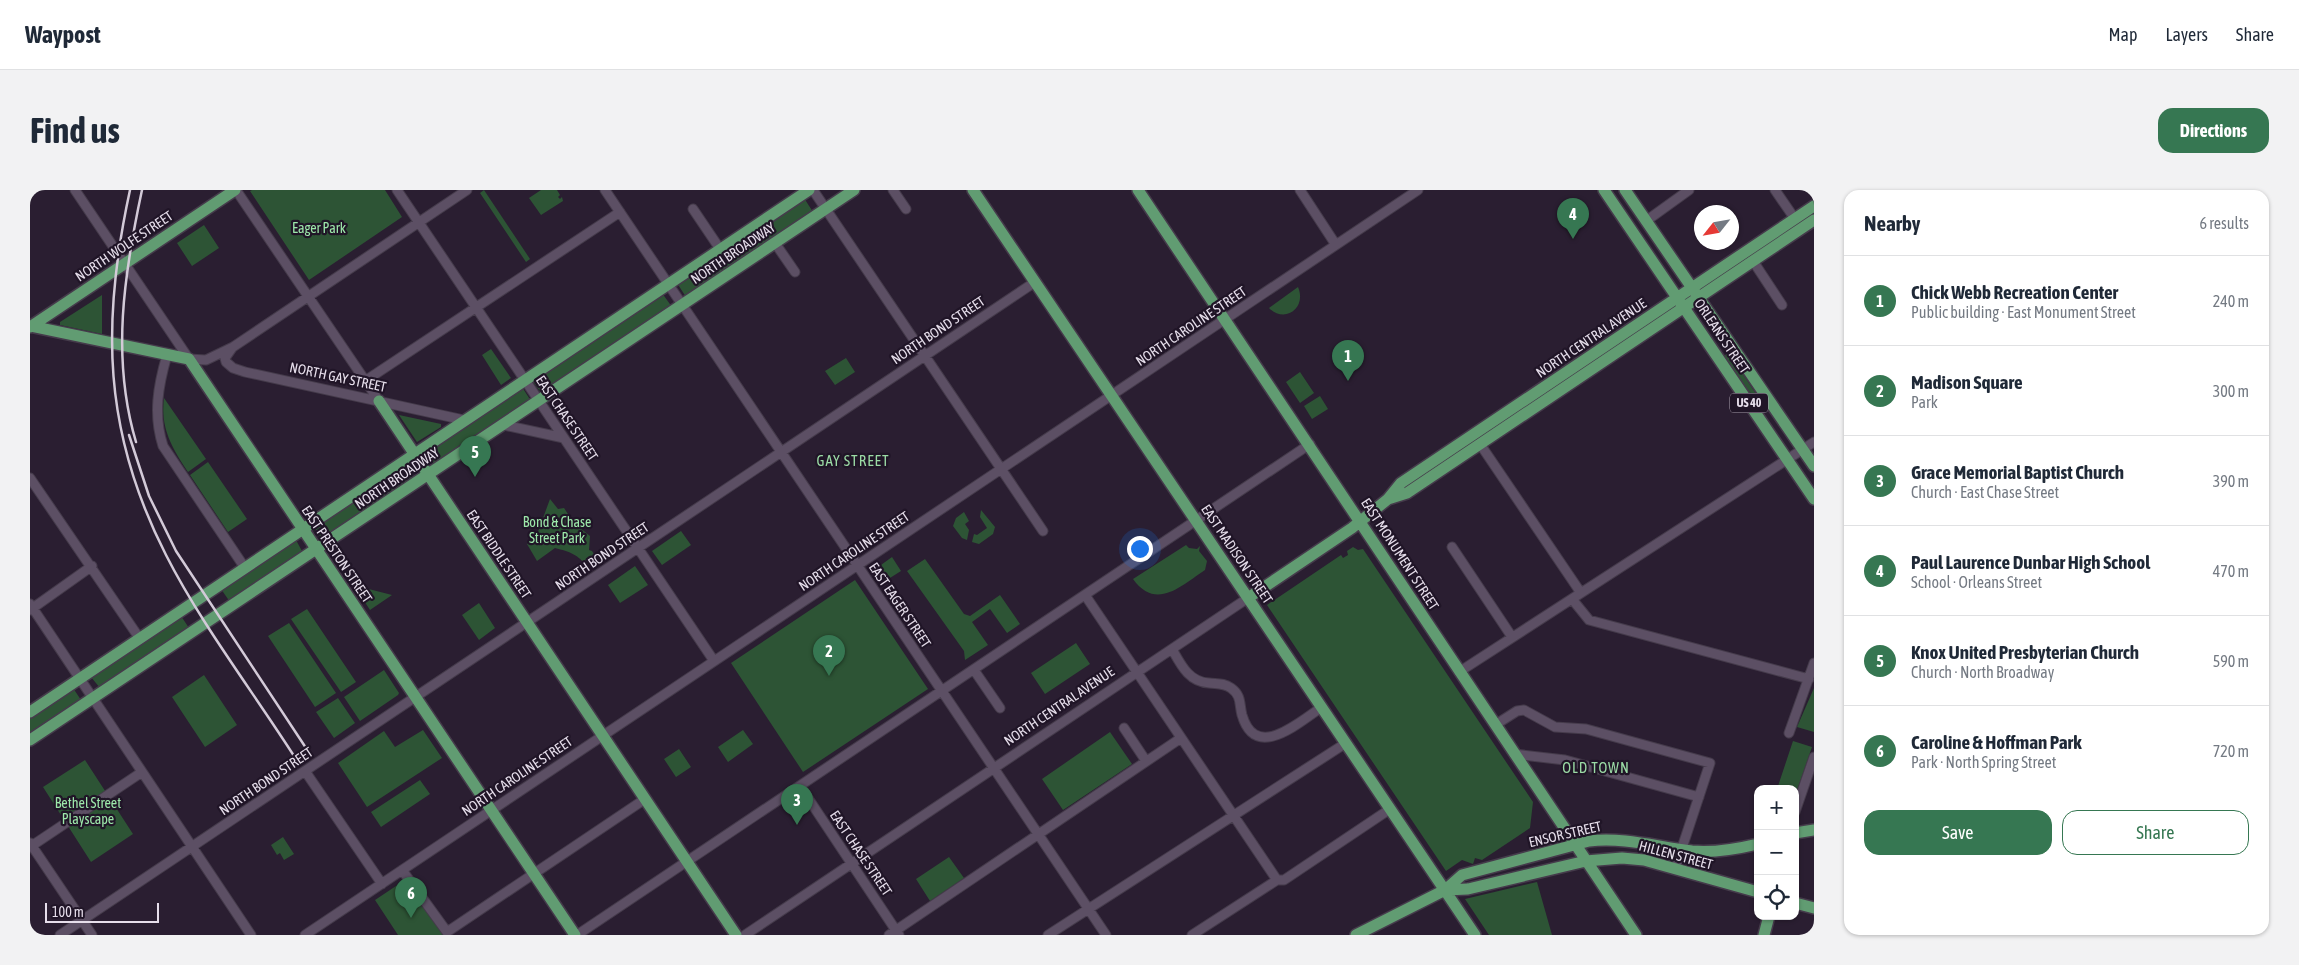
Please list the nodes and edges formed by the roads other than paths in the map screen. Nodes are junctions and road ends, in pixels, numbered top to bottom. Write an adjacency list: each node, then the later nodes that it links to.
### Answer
1 (75, 190): 30 (street, EAST PRESTON STREET)
2 (235, 190): 30 (main road, NORTH WOLFE STREET); 35 (street, EAST BIDDLE STREET)
3 (397, 190): 24 (street, EAST CHASE STREET)
4 (467, 190): 24 (street)
5 (605, 190): 21 (street, EAST EAGER STREET)
6 (811, 190): 19 (street); 28 (main road, NORTH BROADWAY)
7 (854, 190): 19 (main road, NORTH BROADWAY)
8 (894, 190): 20 (street)
9 (973, 190): 32 (main road, EAST MADISON STREET)
10 (1138, 190): 40 (main road, EAST MONUMENT STREET)
11 (1300, 190): 27 (street)
12 (1418, 190): 27 (street, NORTH CAROLINE STREET)
13 (1604, 190): 36 (main road, ORLEANS STREET / US 40)
14 (1625, 190): 23 (main road, ORLEANS STREET / US 40)
15 (1689, 190): 23 (street)
16 (1775, 190): 25 (street)
17 (1814, 206): 25 (main road, NORTH CENTRAL AVENUE)
18 (693, 209): 28 (street)
19 (826, 209): 26 (main road, NORTH BROADWAY); 44 (street)
20 (906, 209)
21 (620, 212): 33 (street, EAST EAGER STREET); 39 (street)
22 (1814, 220): 25 (main road, NORTH CENTRAL AVENUE)
23 (1646, 221): 34 (main road, ORLEANS STREET / US 40)
24 (419, 222): 35 (street); 39 (street, EAST CHASE STREET)
25 (1798, 224): 29 (main road, NORTH CENTRAL AVENUE); 34 (main road, NORTH CENTRAL AVENUE)
26 (775, 243): 31 (street); 37 (main road, NORTH BROADWAY)
27 (1336, 245): 40 (street, NORTH CAROLINE STREET)
28 (720, 249): 33 (main road, NORTH BROADWAY)
29 (1753, 261): 34 (main road, NORTH CENTRAL AVENUE); 38 (street)
30 (125, 264): 41 (main road, NORTH WOLFE STREET); 45 (street, EAST PRESTON STREET)
31 (795, 272)
32 (1035, 282): 44 (street, NORTH BOND STREET); 48 (main road, EAST MADISON STREET)
33 (668, 284): 37 (street, EAST EAGER STREET); 46 (main road, NORTH BROADWAY)
34 (1696, 292): 36 (main road, NORTH CENTRAL AVENUE); 57 (main road, ORLEANS STREET / US 40)
35 (308, 297): 42 (street); 47 (street, EAST BIDDLE STREET)
36 (1681, 303): 56 (main road, NORTH CENTRAL AVENUE); 59 (main road, NORTH CENTRAL AVENUE); 61 (main road, ORLEANS STREET / US 40)
37 (682, 305): 50 (main road, NORTH BROADWAY); 58 (street, EAST EAGER STREET)
38 (1782, 305)
39 (475, 306): 46 (street, EAST CHASE STREET); 47 (street)
40 (1225, 319): 48 (street, NORTH CAROLINE STREET); 55 (main road, EAST MONUMENT STREET)
41 (30, 326): 43 (main road)
42 (233, 347): 45 (street); 49 (street, NORTH GAY STREET)
43 (167, 355): 45 (main road); 76 (street)
44 (924, 355): 58 (street, NORTH BOND STREET); 63 (street)
45 (190, 360): 69 (main road, EAST PRESTON STREET)
46 (525, 379): 50 (street, EAST CHASE STREET); 51 (main road, NORTH BROADWAY)
47 (365, 381): 49 (street, EAST BIDDLE STREET)
48 (1111, 395): 63 (street, NORTH CAROLINE STREET); 68 (main road, EAST MADISON STREET)
49 (379, 401): 51 (street, NORTH GAY STREET); 60 (main road, EAST BIDDLE STREET)
50 (540, 401): 52 (main road, NORTH BROADWAY); 53 (street, EAST CHASE STREET)
51 (464, 420): 60 (main road, NORTH BROADWAY)
52 (504, 425): 53 (street); 64 (main road, NORTH BROADWAY)
53 (564, 438): 72 (street, EAST CHASE STREET)
54 (1814, 442): 57 (street)
55 (1310, 444): 67 (main road, EAST MONUMENT STREET); 68 (street)
56 (1480, 444): 59 (main road, NORTH CENTRAL AVENUE); 77 (street)
57 (1803, 449): 61 (street); 62 (main road, ORLEANS STREET / US 40)
58 (781, 453): 72 (street, NORTH BOND STREET); 75 (street, EAST EAGER STREET)
59 (1456, 453): 67 (main road, NORTH CENTRAL AVENUE)
60 (413, 454): 64 (main road, EAST BIDDLE STREET); 69 (main road, NORTH BROADWAY)
61 (1787, 458): 66 (main road, ORLEANS STREET / US 40); 77 (street)
62 (1814, 466)
63 (1001, 469): 70 (street); 75 (street, NORTH CAROLINE STREET)
64 (428, 476): 73 (main road, NORTH BROADWAY); 82 (main road, EAST BIDDLE STREET)
65 (30, 478): 74 (street)
66 (1814, 499)
67 (1361, 520): 79 (main road, NORTH CENTRAL AVENUE); 90 (main road, EAST MONUMENT STREET)
68 (1196, 521): 78 (street); 79 (main road, EAST MADISON STREET)
69 (302, 529): 73 (main road, EAST PRESTON STREET); 76 (main road, NORTH BROADWAY)
70 (1043, 531)
71 (1452, 547): 83 (street)
72 (638, 548): 82 (street, NORTH BOND STREET); 86 (street, EAST CHASE STREET)
73 (316, 550): 94 (main road, EAST PRESTON STREET); 95 (main road, NORTH BROADWAY)
74 (92, 566): 81 (street); 84 (street)
75 (857, 566): 86 (street, NORTH CAROLINE STREET); 93 (street, EAST EAGER STREET)
76 (245, 568): 84 (main road, NORTH BROADWAY)
77 (1581, 593): 80 (street)
78 (1085, 595): 88 (street); 89 (street)
79 (1248, 598): 85 (street, NORTH CENTRAL AVENUE); 96 (main road, EAST MADISON STREET)
80 (1572, 598): 83 (street); 92 (street)
81 (31, 607): 91 (street)
82 (526, 622): 94 (street, NORTH BOND STREET); 102 (main road, EAST BIDDLE STREET)
83 (1512, 637): 90 (street)
84 (140, 639): 91 (main road, NORTH BROADWAY)
85 (1172, 649): 89 (street, NORTH CENTRAL AVENUE); 96 (street)
86 (714, 661): 102 (street, NORTH CAROLINE STREET)
87 (1814, 663): 92 (street)
88 (974, 670): 93 (street); 97 (street)
89 (1137, 672): 103 (street); 109 (street, NORTH CENTRAL AVENUE)
90 (1459, 672): 99 (main road, EAST MONUMENT STREET)
91 (80, 678): 95 (street); 98 (main road, NORTH BROADWAY)
92 (1809, 678): 101 (street)
93 (942, 691): 109 (street, EAST EAGER STREET); 112 (street)
94 (415, 697): 110 (street, NORTH BOND STREET); 117 (main road, EAST PRESTON STREET)
95 (93, 698): 104 (main road, NORTH BROADWAY); 111 (street)
96 (1322, 707): 105 (main road, EAST MADISON STREET)
97 (1000, 708)
98 (30, 712)
99 (1495, 725): 106 (main road, EAST MONUMENT STREET); 113 (street)
100 (1124, 728): 108 (street)
101 (1790, 733)
102 (603, 736): 114 (main road, EAST BIDDLE STREET); 117 (street, NORTH CAROLINE STREET)
103 (1181, 738): 108 (street); 118 (street)
104 (30, 740)
105 (1346, 743): 116 (main road, EAST MADISON STREET); 118 (street)
106 (1514, 754): 113 (street); 123 (main road, EAST MONUMENT STREET)
107 (1814, 757): 115 (street)
108 (1146, 762): 121 (street)
109 (994, 768): 121 (street, EAST EAGER STREET); 129 (street, NORTH CENTRAL AVENUE)
110 (305, 771): 125 (street, NORTH BOND STREET); 134 (street)
111 (142, 772): 122 (street); 125 (street)
112 (800, 786): 128 (street); 129 (street, EAST CHASE STREET)
113 (1699, 797): 126 (street)
114 (645, 799): 128 (main road, EAST BIDDLE STREET); 132 (street)
115 (1799, 800)
116 (1390, 809): 133 (street); 135 (main road, EAST MADISON STREET)
117 (491, 810): 131 (street, NORTH CAROLINE STREET); 132 (main road, EAST PRESTON STREET)
118 (1233, 816): 133 (street); 138 (street)
119 (1814, 830): 120 (main road)
120 (1799, 832)
121 (1038, 834): 138 (street, EAST EAGER STREET); 142 (street)
122 (31, 845): 140 (street)
123 (1576, 845): 126 (main road, ENSOR STREET); 127 (main road, EAST MONUMENT STREET); 135 (main road, ENSOR STREET)
124 (1754, 845): 126 (main road, ENSOR STREET)
125 (192, 847): 140 (street, NORTH BOND STREET); 145 (street)
126 (1681, 849): 130 (street)
127 (1586, 861): 130 (main road, HILLEN STREET); 135 (main road, ENSOR STREET); 155 (main road, EAST MONUMENT STREET)
128 (687, 862): 147 (street); 148 (main road, EAST BIDDLE STREET)
129 (852, 864): 142 (street, EAST CHASE STREET); 149 (street, NORTH CENTRAL AVENUE)
130 (1675, 869): 136 (main road, HILLEN STREET)
131 (402, 870): 132 (street); 134 (street, NORTH CAROLINE STREET)
132 (534, 875): 147 (main road, EAST PRESTON STREET)
133 (1277, 880): 152 (street)
134 (382, 884): 146 (street, NORTH CAROLINE STREET)
135 (1445, 890): 153 (main road, ENSOR STREET); 154 (main road, EAST MADISON STREET)
136 (1754, 891)
137 (1799, 904): 139 (main road)
138 (1088, 908): 150 (street); 151 (street, EAST EAGER STREET)
139 (1814, 908)
140 (82, 920): 143 (street, NORTH BOND STREET); 144 (street)
141 (1768, 920): 156 (main road)
142 (895, 933)
143 (60, 935)
144 (92, 935)
145 (252, 935)
146 (305, 935)
147 (576, 935)
148 (736, 935)
149 (745, 935)
150 (1048, 935)
151 (1106, 935)
152 (1192, 935)
153 (1356, 935)
154 (1475, 935)
155 (1636, 935)
156 (1764, 935)

